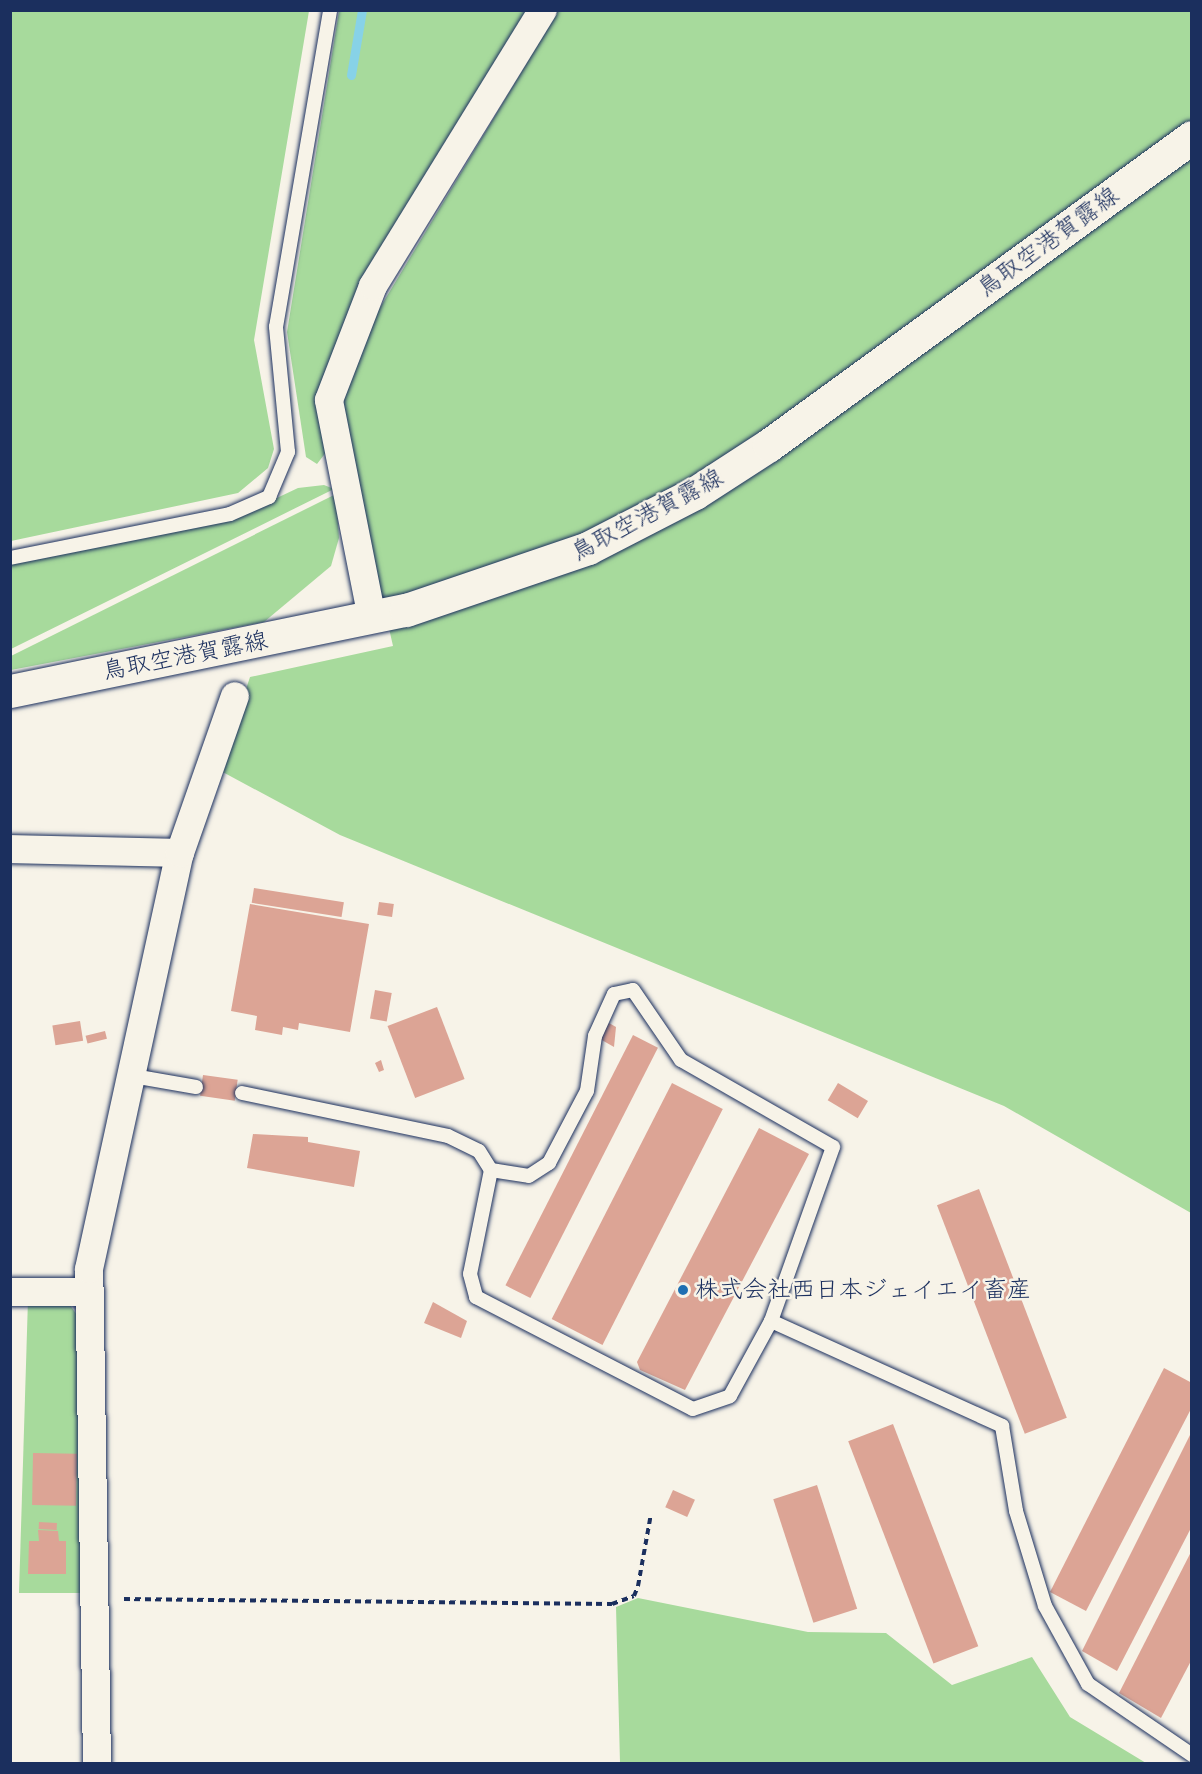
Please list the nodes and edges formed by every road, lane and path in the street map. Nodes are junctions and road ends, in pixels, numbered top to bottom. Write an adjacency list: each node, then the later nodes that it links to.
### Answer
1 (330, 10): 4 (lane)
2 (543, 10): 5 (street)
3 (1191, 137): 5 (main road, 鳥取空港賀露線)
4 (10, 558)
5 (372, 618): 6 (main road, 鳥取空港賀露線)
6 (10, 691)
7 (235, 696): 9 (street)
8 (10, 849): 9 (street)
9 (180, 853): 10 (street)
10 (133, 1076): 11 (lane); 15 (street)
11 (196, 1086)
12 (242, 1093): 13 (lane)
13 (491, 1170): 16 (lane); 16 (lane)
14 (10, 1292): 15 (street)
15 (88, 1292): 18 (street)
16 (771, 1321): 19 (lane)
17 (651, 1514): 18 (path)
18 (96, 1599): 20 (street)
19 (1191, 1755)
20 (97, 1764)

